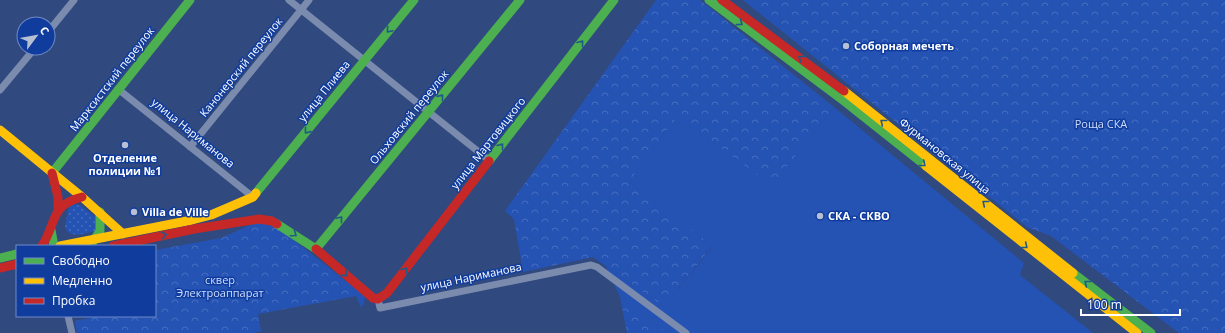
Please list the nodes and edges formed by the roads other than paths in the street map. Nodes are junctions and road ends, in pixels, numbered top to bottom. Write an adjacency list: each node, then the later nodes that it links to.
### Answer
1 (74, 0): 11 (street)
2 (190, 0): 14 (main road, Марксистский переулок)
3 (289, 0): 10 (street)
4 (309, 0): 10 (street, Канонерский переулок)
5 (414, 0): 13 (main road, улица Плиева, one-way to 13)
6 (520, 0): 16 (main road, Ольховский переулок, one-way to 6)
7 (614, 0): 19 (main road, улица Мартовицкого, one-way to 7)
8 (709, 0): 42 (main road, Фурмановская улица, one-way to 42)
9 (722, 0): 43 (main road, Фурмановская улица, one-way to 9)
10 (301, 10): 13 (street); 18 (street, Канонерский переулок)
11 (56, 22)
12 (28, 56): 15 (street)
13 (364, 60): 16 (street); 22 (main road, улица Плиева, one-way to 22)
14 (118, 89): 18 (street, улица Нариманова); 20 (main road, Марксистский переулок)
15 (0, 90)
16 (429, 112): 19 (street); 33 (main road, Ольховский переулок, one-way to 16)
17 (0, 130): 20 (main road)
18 (190, 147): 22 (street, улица Нариманова)
19 (490, 161): 38 (main road, улица Мартовицкого, one-way to 19)
20 (52, 173): 21 (main road); 23 (main road)
21 (82, 197): 23 (main road); 24 (main road)
22 (253, 197): 26 (main road)
23 (58, 208): 25 (main road)
24 (100, 212): 26 (main road); 27 (main road)
25 (51, 230): 28 (main road); 29 (main road); 30 (main road)
26 (124, 234): 27 (main road)
27 (93, 243): 31 (main road)
28 (43, 245)
29 (54, 245)
30 (61, 245)
31 (72, 245)
32 (117, 245): 33 (main road, улица Нариманова, one-way to 33)
33 (316, 249): 38 (main road, улица Нариманова, one-way to 38)
34 (16, 254): 35 (main road)
35 (0, 258)
36 (16, 264): 37 (main road)
37 (0, 268)
38 (378, 299): 41 (street, улица Нариманова)
39 (68, 317): 40 (street)
40 (72, 333)
41 (686, 333)
42 (1137, 333)
43 (1151, 333)

